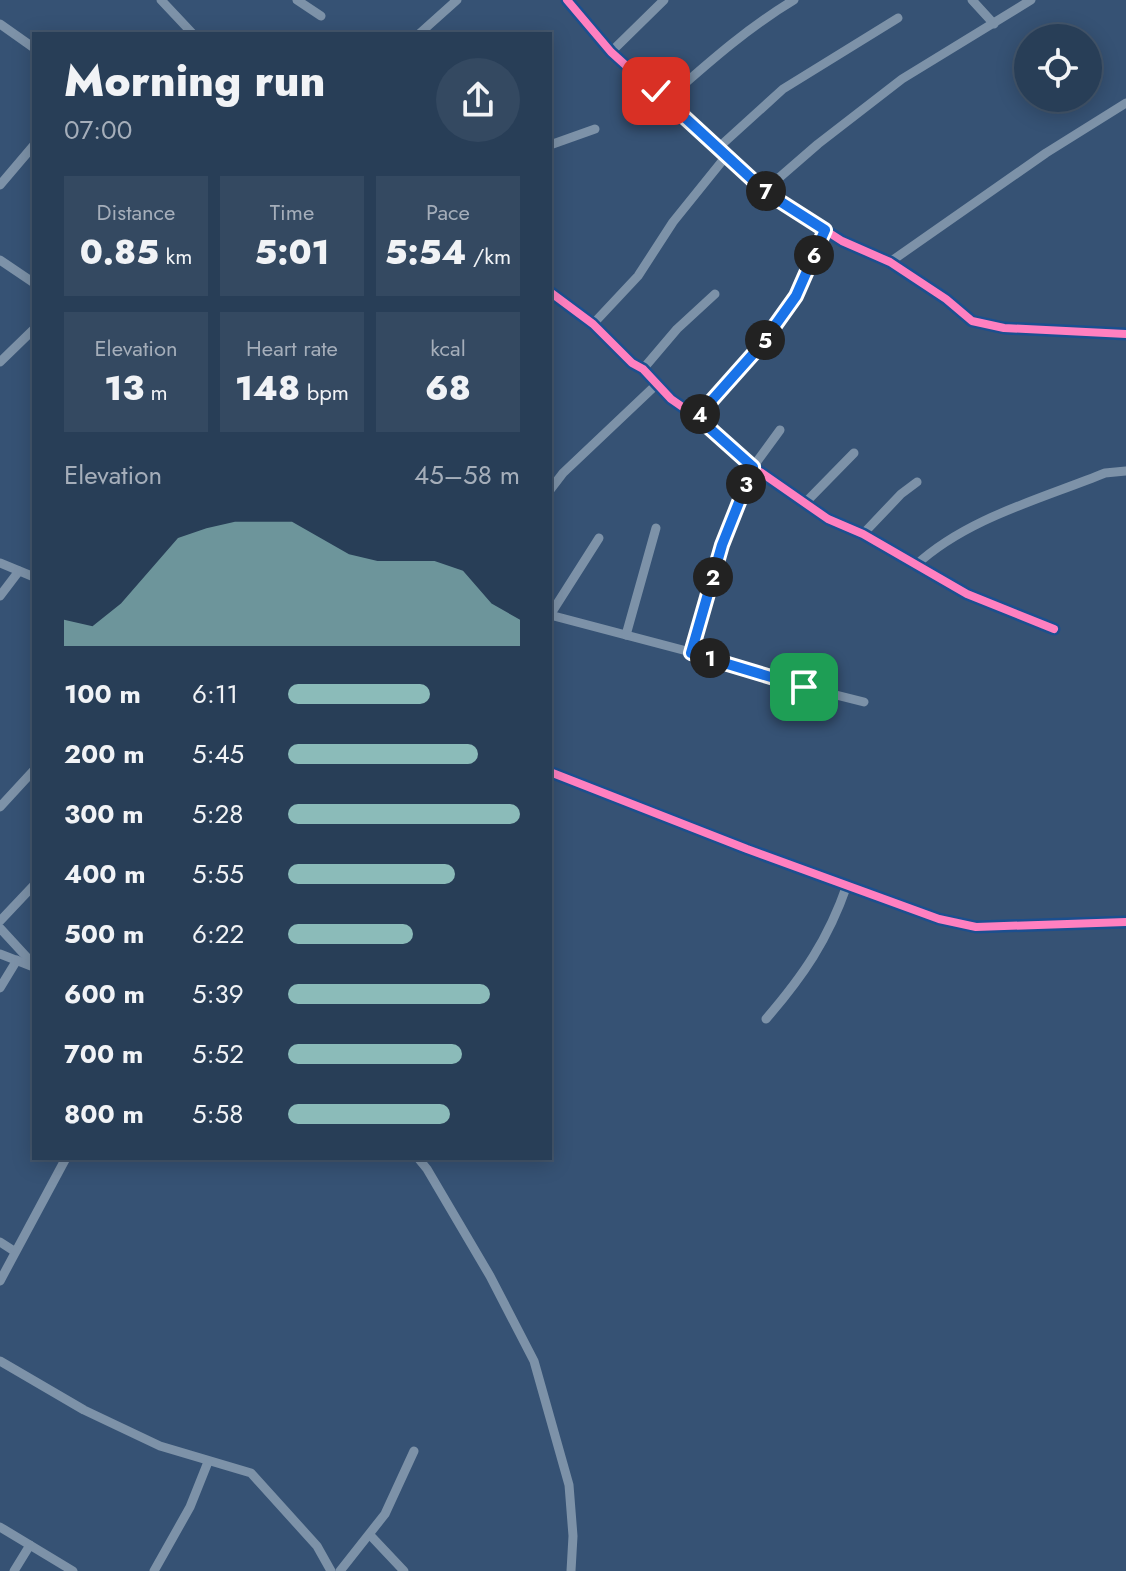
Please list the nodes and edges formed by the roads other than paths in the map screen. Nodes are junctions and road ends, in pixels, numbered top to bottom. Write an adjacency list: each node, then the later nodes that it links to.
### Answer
1 (161, 0): 13 (street)
2 (297, 0): 9 (street)
3 (457, 0): 14 (street)
4 (567, 0): 16 (street)
5 (664, 0): 16 (street)
6 (794, 0): 17 (street)
7 (972, 0): 12 (street)
8 (1031, 0): 12 (street)
9 (321, 16)
10 (898, 18): 22 (street)
11 (0, 24): 15 (street)
12 (994, 24): 25 (street)
13 (191, 32)
14 (421, 32)
15 (32, 47)
16 (611, 52): 17 (street)
17 (666, 100): 22 (street)
18 (1126, 103): 28 (street)
19 (595, 129): 20 (street)
20 (552, 144)
21 (32, 147): 24 (street)
22 (718, 148): 23 (street)
23 (727, 155): 25 (street); 32 (street)
24 (0, 185)
25 (765, 190): 26 (street)
26 (825, 230): 28 (street); 38 (street)
27 (1, 262): 29 (street)
28 (890, 262): 34 (street)
29 (32, 282)
30 (552, 293): 32 (street)
31 (715, 294): 36 (street)
32 (593, 324): 36 (street)
33 (32, 331): 35 (street)
34 (1126, 334)
35 (0, 362)
36 (643, 369): 37 (street)
37 (657, 384): 38 (street); 44 (street)
38 (697, 417): 41 (street)
39 (780, 430): 41 (street)
40 (854, 453): 45 (street)
41 (753, 467): 45 (street); 58 (street)
42 (1126, 471): 50 (street)
43 (917, 482): 47 (street)
44 (552, 487)
45 (805, 503): 47 (street)
46 (656, 528): 57 (street)
47 (863, 534): 50 (street)
48 (599, 538): 54 (street)
49 (0, 563): 51 (street)
50 (916, 565): 56 (street)
51 (19, 571): 52 (street); 53 (street)
52 (32, 576)
53 (0, 596)
54 (552, 612)
55 (552, 616): 57 (street)
56 (1054, 629)
57 (626, 635): 58 (street)
58 (691, 653): 59 (street)
59 (864, 702)
60 (32, 772): 62 (street)
61 (552, 773): 63 (street)
62 (0, 807)
63 (847, 885): 66 (street); 73 (street)
64 (32, 887): 65 (street)
65 (0, 921)
66 (1126, 922)
67 (0, 928): 70 (street)
68 (0, 954): 69 (street)
69 (17, 960): 71 (street); 72 (street)
70 (32, 964)
71 (32, 965)
72 (0, 988)
73 (766, 1019)
74 (65, 1160): 77 (street)
75 (420, 1160): 91 (street)
76 (0, 1242): 77 (street)
77 (14, 1251): 78 (street)
78 (0, 1281)
79 (0, 1361): 81 (street)
80 (414, 1451): 83 (street)
81 (208, 1462): 87 (street); 88 (street)
82 (0, 1527): 84 (street)
83 (370, 1535): 89 (street); 90 (street)
84 (30, 1545): 85 (street); 86 (street)
85 (14, 1571)
86 (73, 1571)
87 (154, 1571)
88 (331, 1571)
89 (340, 1571)
90 (404, 1571)
91 (571, 1571)

